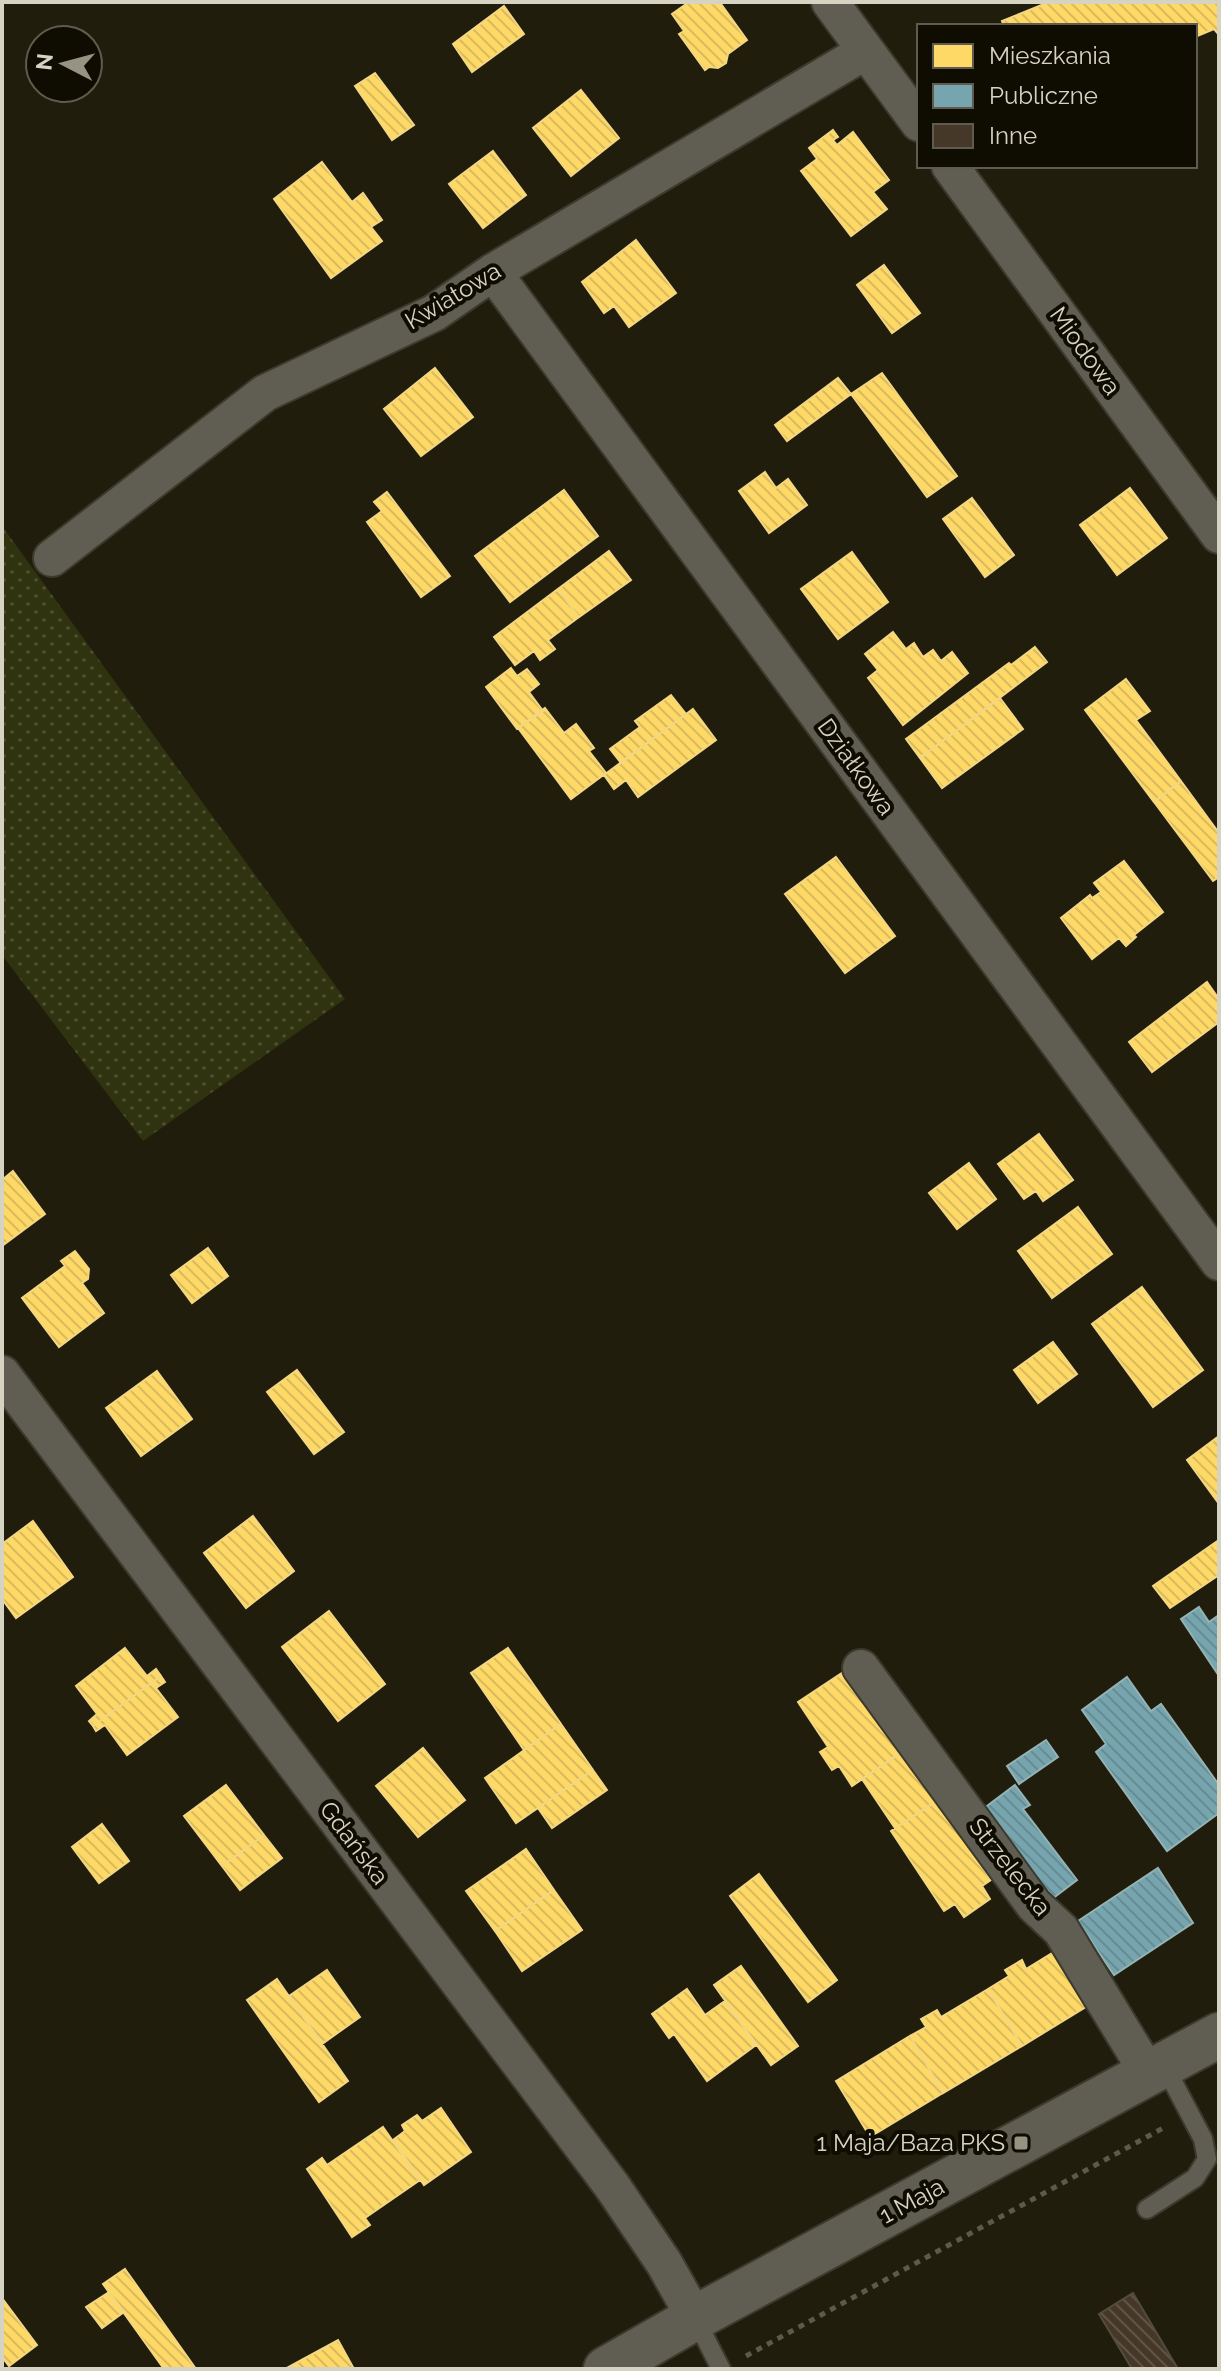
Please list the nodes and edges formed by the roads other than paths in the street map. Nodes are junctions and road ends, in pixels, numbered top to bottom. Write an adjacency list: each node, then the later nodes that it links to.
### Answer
1 (830, 2): 2 (street)
2 (866, 51): 3 (street); 5 (street, Kwiatowa)
3 (917, 120)
4 (951, 168): 6 (street, Miodowa)
5 (493, 272): 7 (street, Kwiatowa); 8 (street, Działkowa)
6 (1219, 535)
7 (52, 558)
8 (1219, 1262)
9 (2, 1374): 14 (street, Gdańska)
10 (861, 1668): 12 (street, Strzelecka)
11 (1219, 2035): 12 (street, 1 Maja)
12 (1156, 2069): 13 (lane); 14 (street, 1 Maja)
13 (1147, 2209)
14 (695, 2318): 15 (lane); 16 (street, 1 Maja)
15 (728, 2366)
16 (606, 2369)

